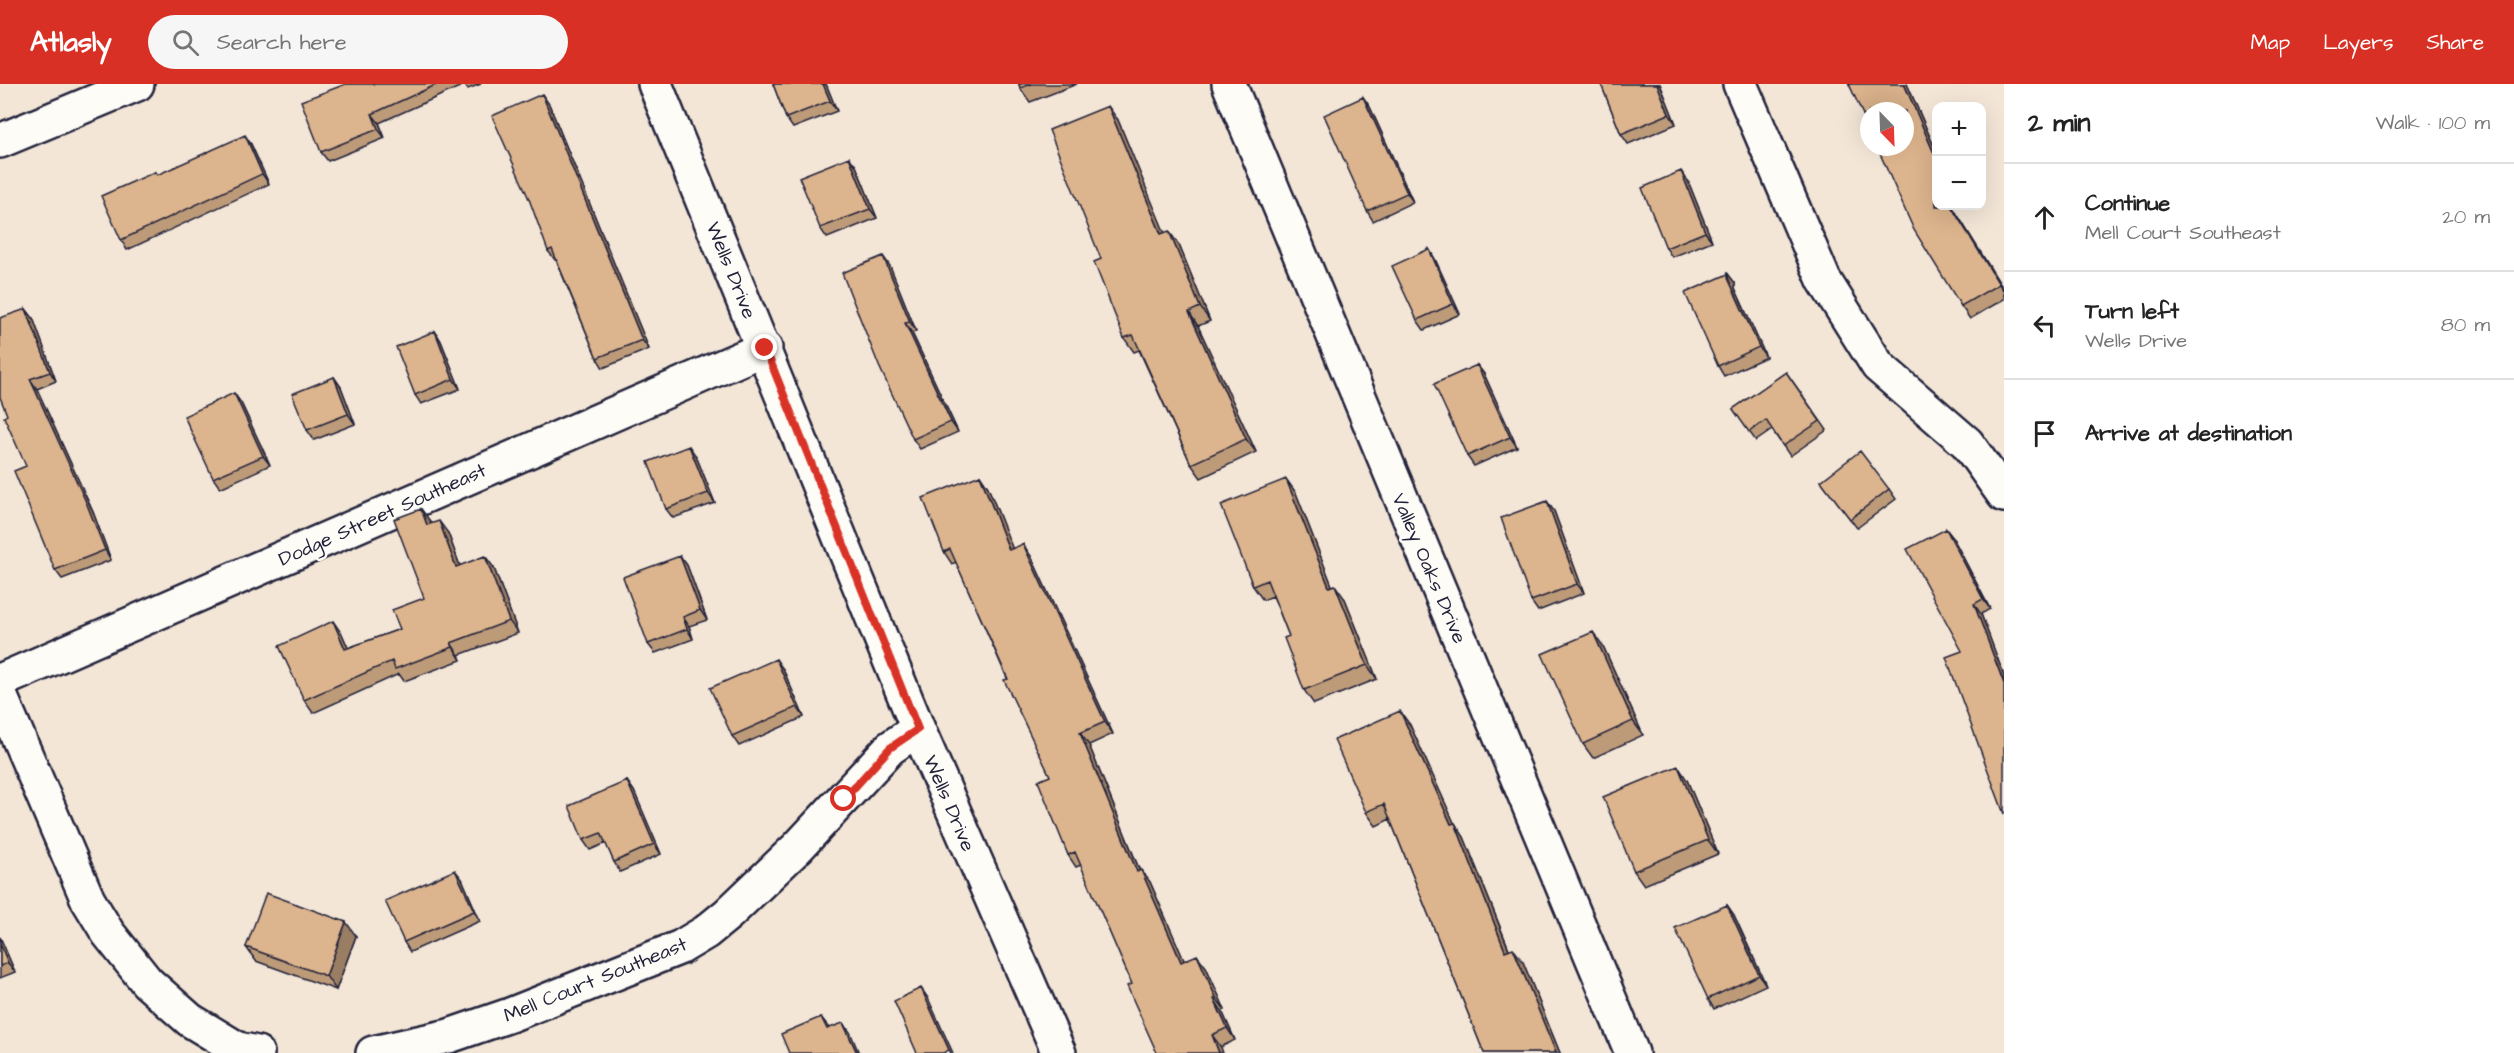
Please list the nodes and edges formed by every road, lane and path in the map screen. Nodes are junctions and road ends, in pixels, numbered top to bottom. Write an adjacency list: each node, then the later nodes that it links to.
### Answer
1 (137, 84): 5 (street)
2 (655, 84): 6 (street, Wells Drive)
3 (1228, 84): 14 (street, Valley Oaks Drive)
4 (1740, 84): 7 (street)
5 (0, 141)
6 (765, 348): 8 (street, Dodge Street Southeast); 10 (street, Wells Drive)
7 (2004, 495)
8 (0, 681)
9 (0, 695): 11 (street)
10 (918, 729): 12 (street, Mell Court Southeast); 13 (street, Wells Drive)
11 (257, 1053)
12 (373, 1053)
13 (1059, 1053)
14 (1632, 1053)

